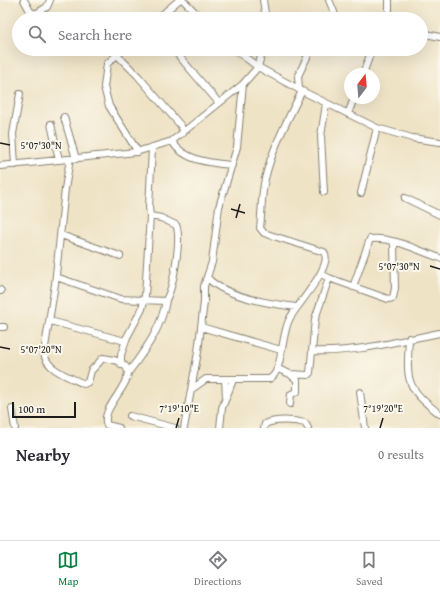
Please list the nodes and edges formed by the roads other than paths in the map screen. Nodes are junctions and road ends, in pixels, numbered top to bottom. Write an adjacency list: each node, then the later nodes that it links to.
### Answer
1 (24, 0): 8 (street)
2 (50, 0): 9 (street)
3 (179, 0): 10 (street)
4 (183, 0): 11 (street)
5 (262, 0): 12 (street)
6 (329, 0): 13 (street)
7 (389, 0): 14 (street)
8 (32, 12)
9 (38, 12)
10 (165, 12)
11 (195, 12)
12 (265, 12)
13 (334, 12)
14 (388, 12)
15 (428, 34): 16 (street)
16 (440, 37)
17 (114, 56): 42 (street)
18 (118, 56): 35 (street)
19 (179, 56): 29 (street)
20 (243, 56): 24 (street)
21 (260, 56): 24 (street)
22 (308, 56): 27 (street)
23 (369, 56): 25 (street)
24 (258, 67): 26 (street); 27 (street)
25 (365, 68)
26 (243, 84): 29 (street); 46 (street)
27 (301, 90): 30 (street); 57 (street)
28 (20, 94): 45 (street)
29 (219, 103): 36 (street)
30 (326, 104): 32 (street); 48 (street)
31 (352, 104): 32 (street)
32 (348, 114): 37 (street)
33 (64, 117): 43 (street)
34 (50, 124): 44 (street)
35 (181, 126): 36 (street); 38 (street)
36 (189, 128): 38 (street)
37 (377, 128): 40 (street); 49 (street)
38 (183, 133): 39 (street)
39 (172, 141): 41 (street); 46 (street)
40 (440, 142)
41 (152, 149): 42 (street); 52 (street)
42 (138, 152): 43 (street)
43 (73, 159): 44 (street); 53 (street)
44 (59, 160): 45 (street)
45 (15, 165): 47 (street)
46 (232, 165): 59 (street)
47 (0, 166)
48 (324, 192)
49 (361, 193)
50 (405, 198): 51 (street)
51 (440, 215)
52 (150, 216): 62 (street); 63 (street)
53 (61, 235): 55 (street); 58 (street)
54 (394, 243): 56 (street); 61 (street); 61 (street)
55 (120, 256)
56 (440, 258)
57 (321, 274): 60 (street); 64 (street)
58 (56, 277): 63 (street); 65 (street)
59 (207, 277): 64 (street); 66 (street)
60 (329, 278): 61 (street); 71 (street)
61 (353, 287)
62 (166, 300): 63 (street); 74 (street)
63 (144, 301): 69 (street)
64 (296, 307): 70 (street)
65 (50, 321): 69 (street); 72 (street)
66 (201, 326): 70 (street); 78 (street)
67 (440, 332): 68 (street)
68 (409, 338): 71 (street); 83 (street)
69 (125, 341): 72 (street)
70 (281, 350): 73 (street)
71 (312, 351): 75 (street)
72 (120, 364): 74 (street)
73 (278, 370): 75 (street); 77 (street)
74 (128, 373): 86 (street)
75 (290, 374): 81 (street)
76 (225, 379): 77 (street); 78 (street); 80 (street)
77 (234, 380): 80 (street)
78 (192, 388): 88 (street)
79 (360, 392): 92 (street)
80 (226, 398): 89 (street)
81 (290, 404)
82 (12, 408): 85 (street)
83 (440, 414)
84 (130, 416): 87 (street)
85 (15, 428)
86 (119, 428)
87 (175, 428)
88 (184, 428)
89 (220, 428)
90 (264, 428): 91 (street)
91 (308, 428)
92 (365, 428)

